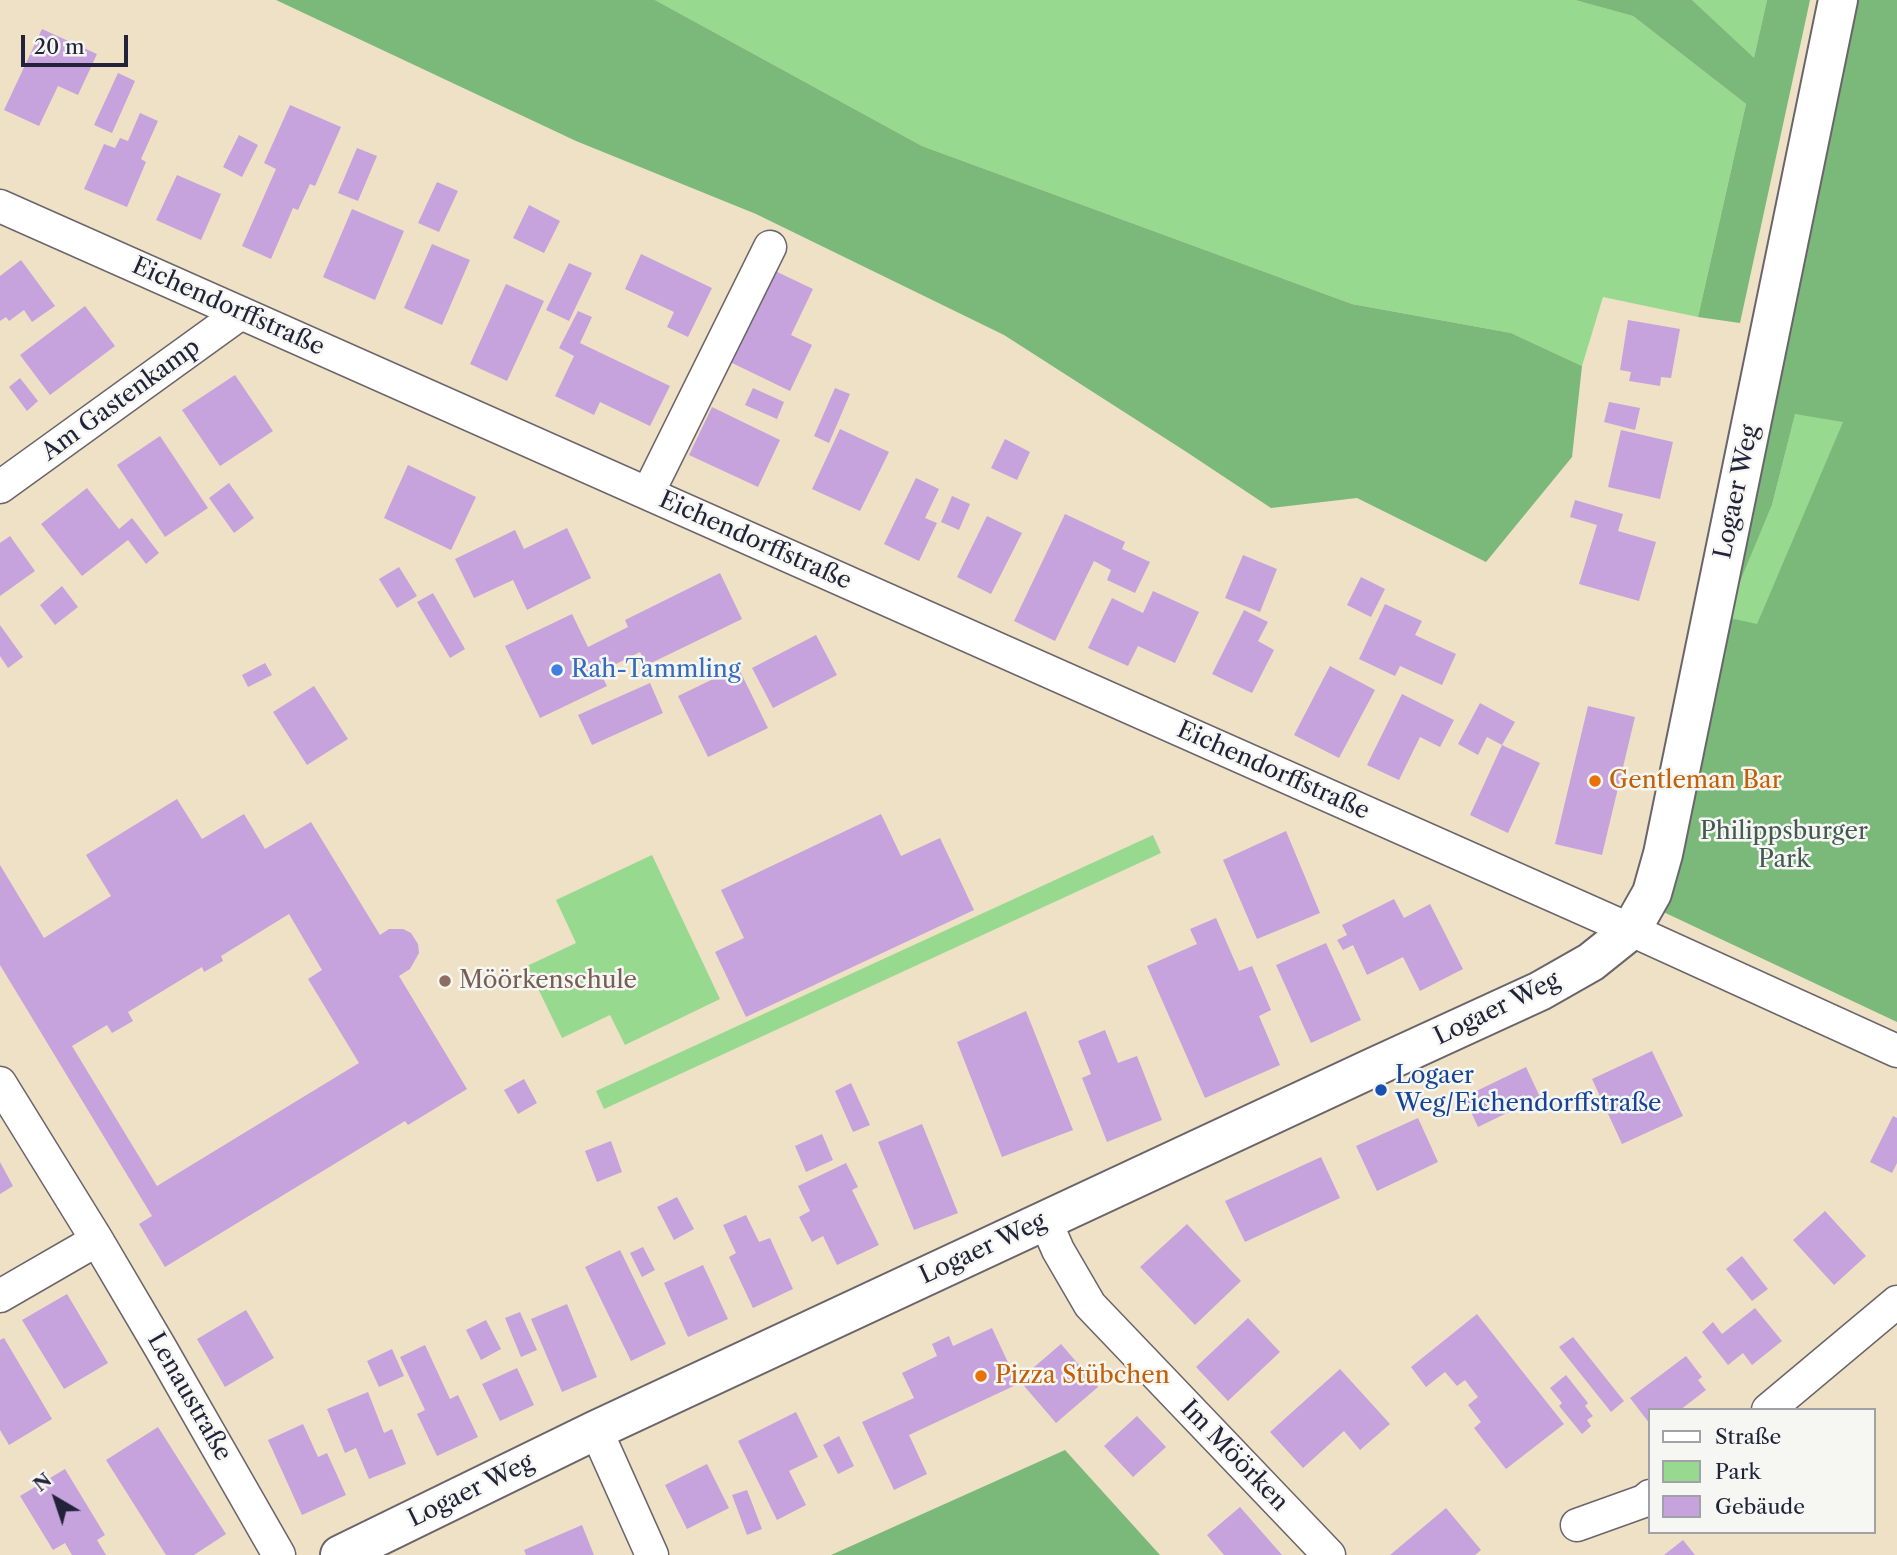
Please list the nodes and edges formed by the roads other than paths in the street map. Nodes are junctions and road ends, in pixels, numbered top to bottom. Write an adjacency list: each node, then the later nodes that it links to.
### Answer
1 (1838, 0): 7 (street, Logaer Weg)
2 (0, 206): 4 (street, Eichendorffstraße)
3 (770, 247): 6 (street, Eichendorffstraße)
4 (241, 313): 5 (street, Am Gastenkamp); 6 (street, Eichendorffstraße)
5 (0, 487)
6 (648, 493): 7 (street, Eichendorffstraße)
7 (1632, 930): 8 (street, Eichendorffstraße); 10 (street, Logaer Weg)
8 (1897, 1051)
9 (0, 1083): 11 (street, Lenaustraße)
10 (1045, 1220): 15 (street, Logaer Weg); 21 (street, Im Möörken)
11 (97, 1240): 12 (street); 18 (street, Lenaustraße)
12 (0, 1296)
13 (1897, 1302): 14 (street)
14 (1770, 1408)
15 (596, 1430): 19 (street, Logaer Weg); 20 (street)
16 (1648, 1498): 17 (street)
17 (1577, 1525)
18 (279, 1555)
19 (340, 1555)
20 (652, 1555)
21 (1329, 1555)

